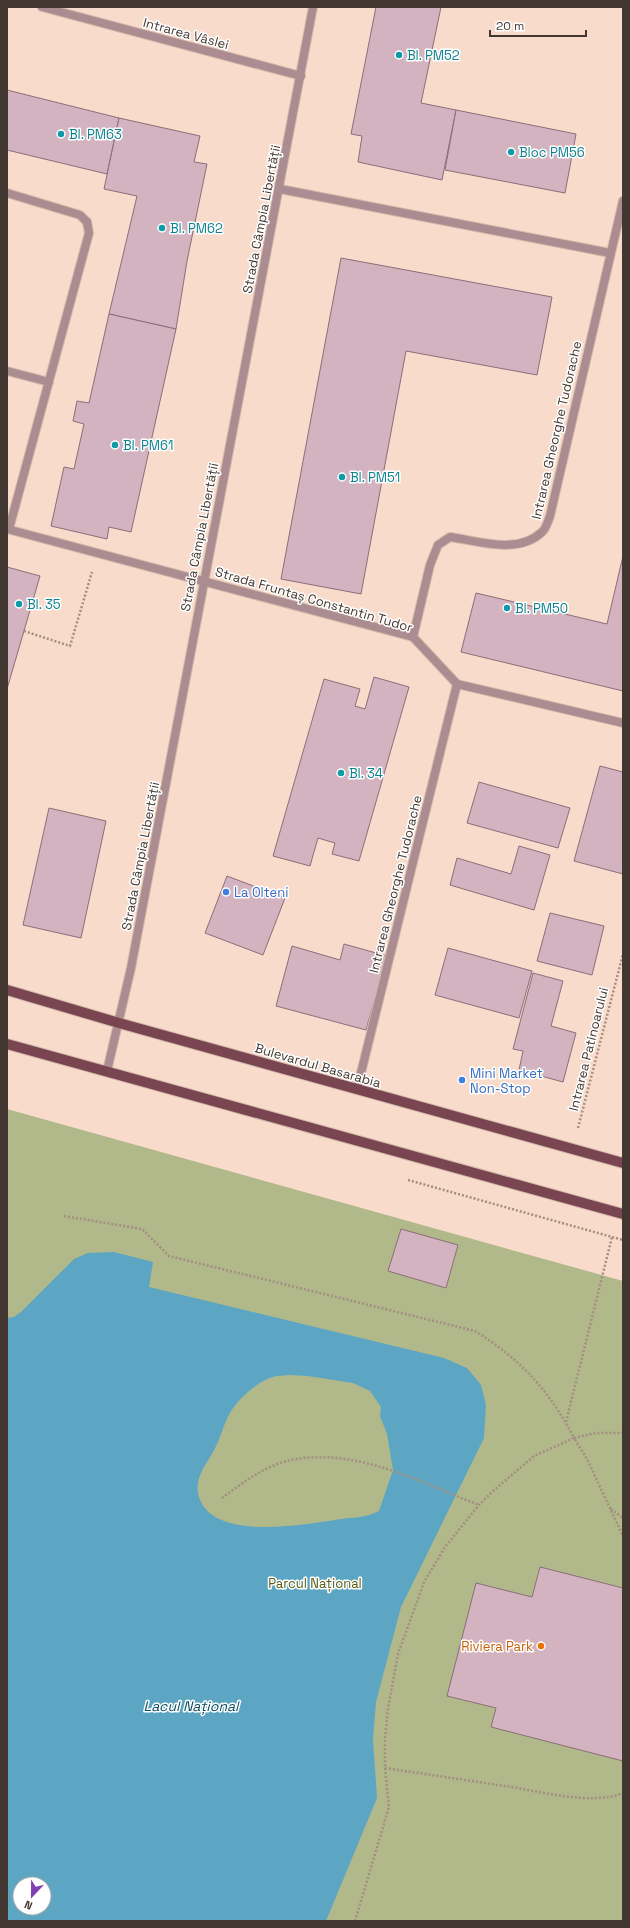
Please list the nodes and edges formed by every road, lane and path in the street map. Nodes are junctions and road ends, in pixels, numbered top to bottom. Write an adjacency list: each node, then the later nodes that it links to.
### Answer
1 (42, 7): 3 (street, Intrarea Vâslei)
2 (313, 7): 3 (street, Strada Câmpia Libertății)
3 (301, 76): 4 (street, Strada Câmpia Libertății)
4 (280, 189): 7 (street); 12 (street, Strada Câmpia Libertății)
5 (7, 193): 9 (street)
6 (623, 201): 7 (street, Intrarea Gheorghe Tudorache)
7 (610, 253): 14 (street, Intrarea Gheorghe Tudorache)
8 (7, 371): 9 (street)
9 (49, 382): 10 (street)
10 (8, 529): 11 (street, Strada Fruntaș Constantin Tudor)
11 (97, 552): 12 (street, Strada Fruntaș Constantin Tudor); 13 (path)
12 (203, 581): 14 (street, Strada Fruntaș Constantin Tudor); 19 (street, Strada Câmpia Libertății)
13 (24, 631)
14 (413, 637): 15 (street, Strada Fruntaș Constantin Tudor)
15 (457, 684): 16 (street); 22 (street, Intrarea Gheorghe Tudorache)
16 (623, 723)
17 (623, 954): 23 (path, Intrarea Patinoarului)
18 (7, 990): 19 (main road, Bulevardul Basarabia)
19 (119, 1023): 21 (street, Strada Câmpia Libertății); 22 (main road, Bulevardul Basarabia)
20 (7, 1044): 21 (main road)
21 (106, 1071): 25 (main road)
22 (357, 1089): 23 (main road, Bulevardul Basarabia)
23 (573, 1149): 24 (main road, Bulevardul Basarabia)
24 (623, 1163)
25 (623, 1214)
26 (64, 1216): 28 (path)
27 (612, 1237): 28 (path)
28 (566, 1422): 30 (path)
29 (623, 1433): 30 (path)
30 (574, 1438): 32 (path); 33 (path)
31 (222, 1498): 32 (path)
32 (479, 1505): 36 (path)
33 (610, 1508): 34 (path); 35 (path)
34 (623, 1518)
35 (623, 1536)
36 (385, 1768): 37 (path); 38 (path)
37 (623, 1793)
38 (355, 1921)

